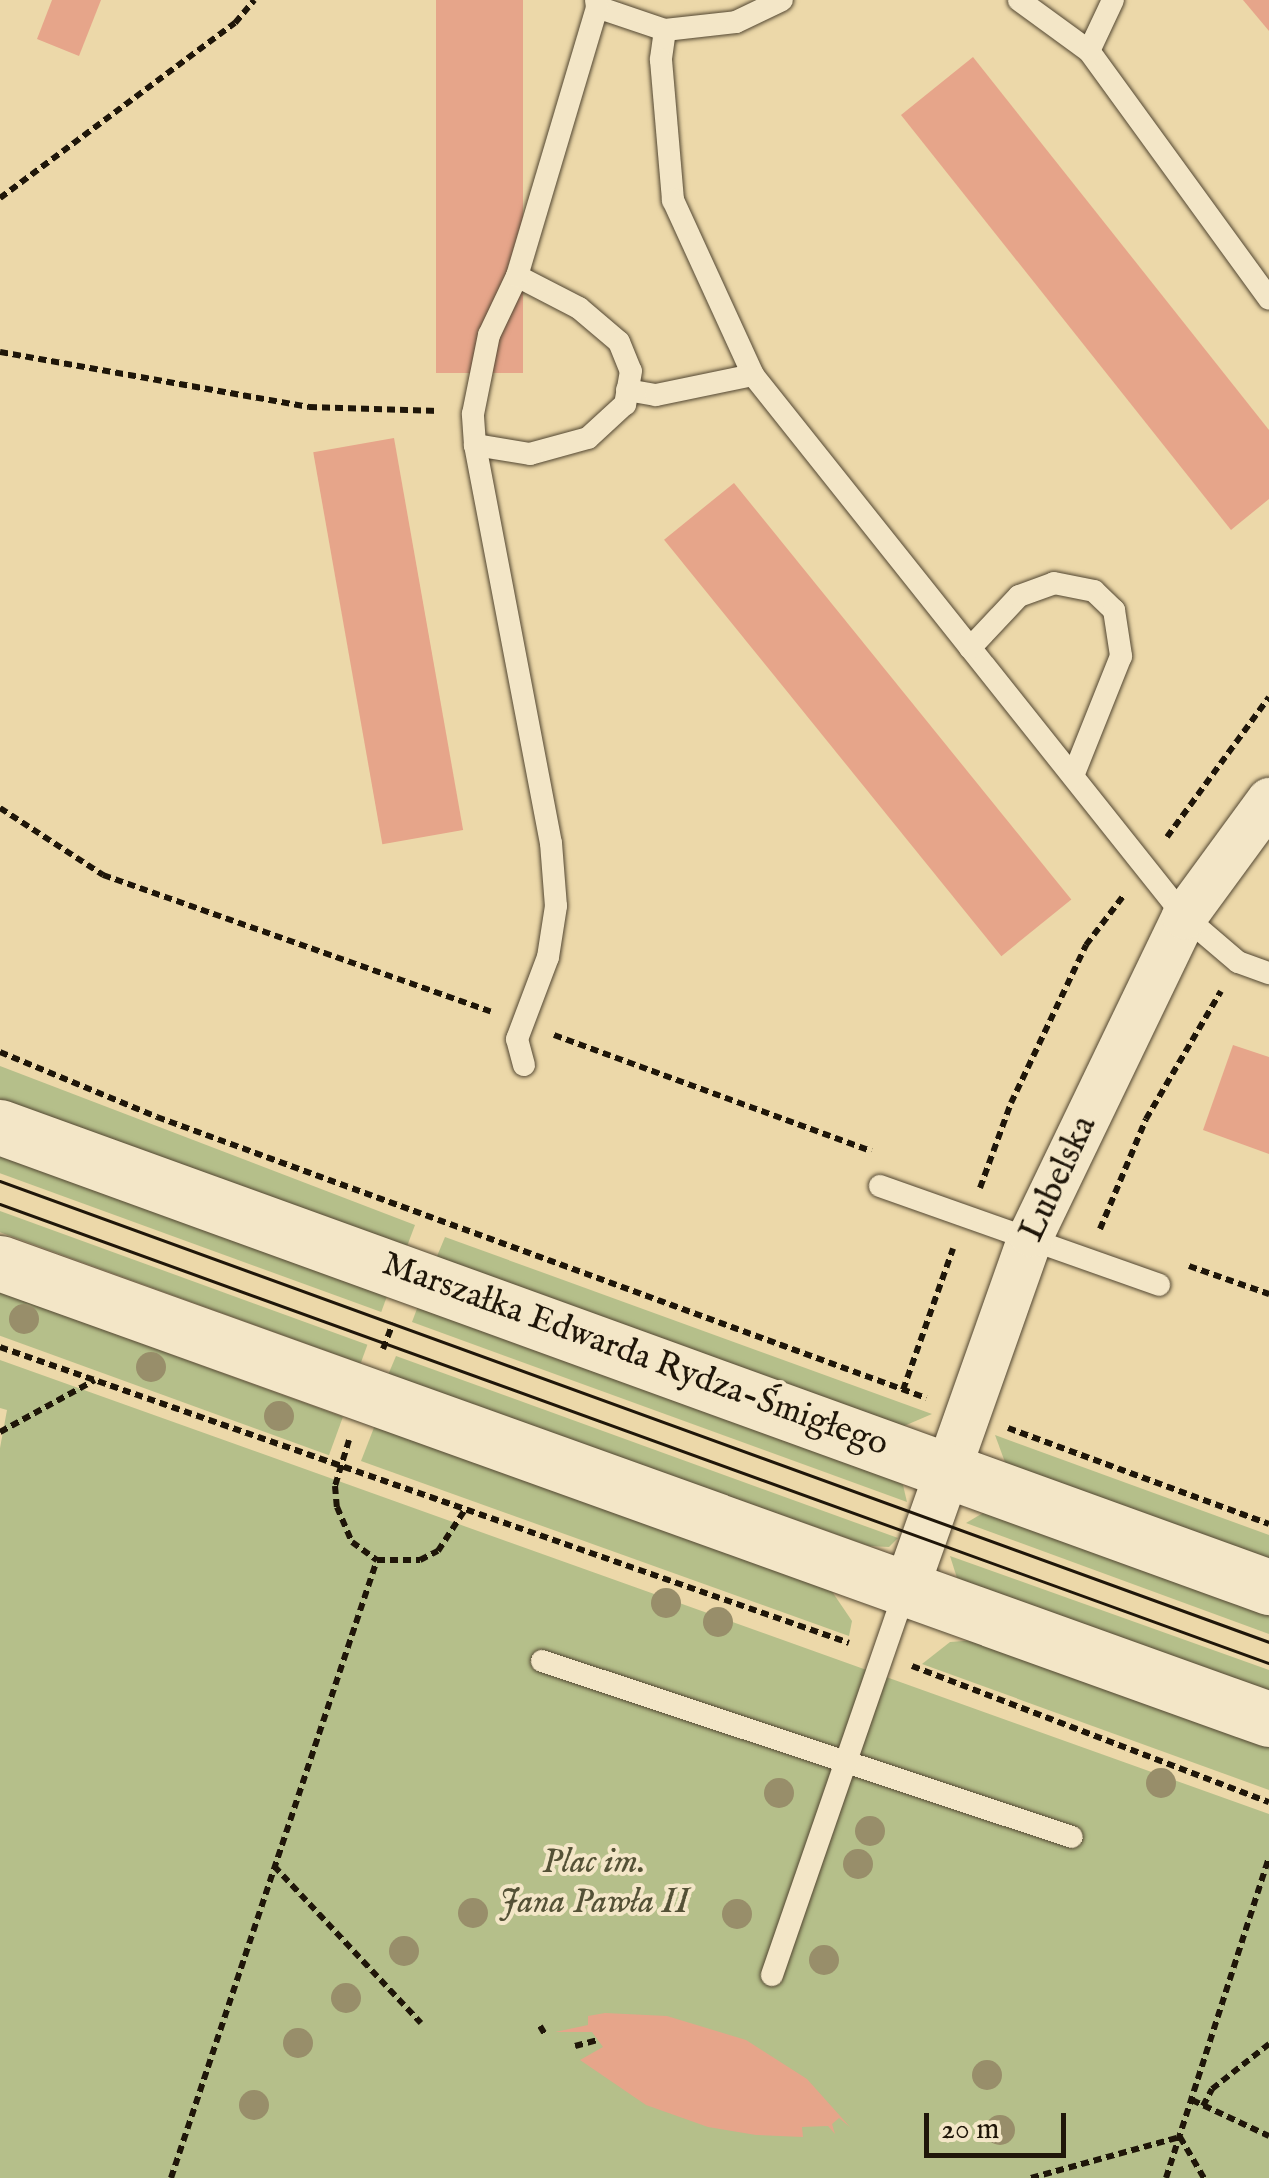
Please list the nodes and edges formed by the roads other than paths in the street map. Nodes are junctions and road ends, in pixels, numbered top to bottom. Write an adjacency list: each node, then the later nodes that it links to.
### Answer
1 (782, 0): 5 (lane)
2 (1020, 0): 6 (lane)
3 (1113, 0): 6 (lane)
4 (597, 4): 5 (lane); 7 (lane)
5 (665, 30): 9 (lane)
6 (1089, 51): 8 (lane)
7 (517, 276): 10 (lane); 11 (lane)
8 (1269, 299)
9 (753, 375): 10 (lane); 12 (lane)
10 (628, 390): 11 (lane)
11 (475, 445): 17 (lane)
12 (970, 648): 13 (lane); 13 (lane)
13 (1073, 776): 15 (lane)
14 (1269, 800): 15 (street, Lubelska)
15 (1184, 916): 16 (lane); 20 (street, Lubelska)
16 (1269, 974)
17 (524, 1065)
18 (0, 1127): 23 (street, Marszałka Edwarda Rydza-Śmigłego)
19 (880, 1186): 20 (lane)
20 (1030, 1234): 22 (lane); 23 (street, Lubelska)
21 (0, 1263): 24 (street)
22 (1159, 1285)
23 (946, 1470): 24 (street, Lubelska); 25 (street, Marszałka Edwarda Rydza-Śmigłego)
24 (906, 1586): 27 (street); 28 (lane)
25 (1269, 1587)
26 (542, 1661): 28 (lane)
27 (1269, 1719)
28 (845, 1764): 29 (lane); 30 (lane)
29 (1072, 1837)
30 (772, 1975)

